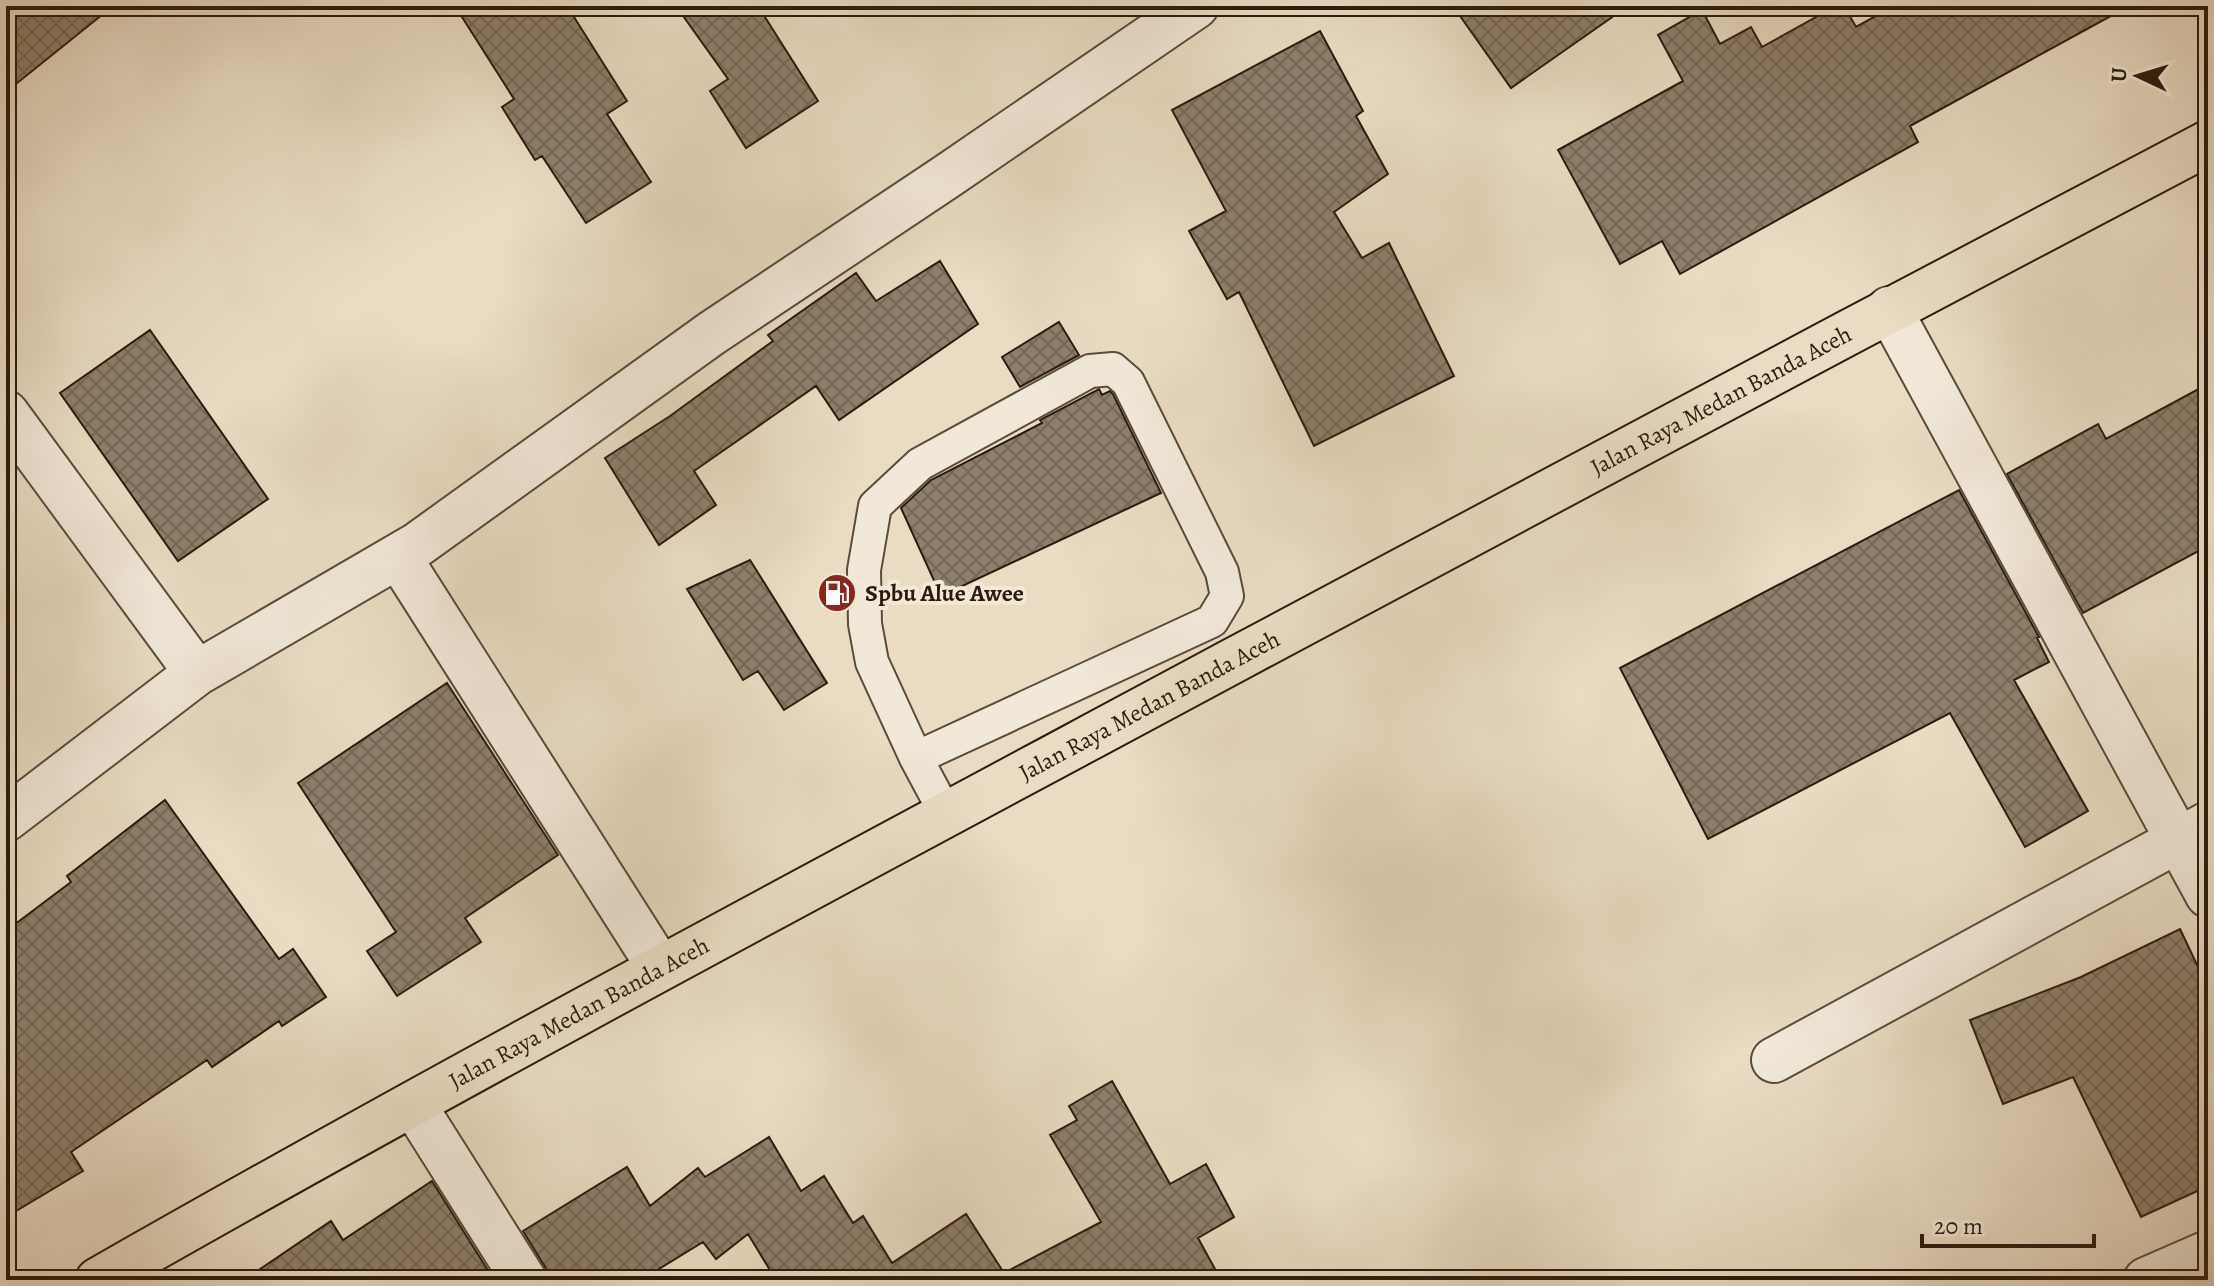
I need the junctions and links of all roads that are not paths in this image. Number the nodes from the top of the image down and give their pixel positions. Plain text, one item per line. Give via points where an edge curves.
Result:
1 (1196, 6) edge
2 (2208, 143) edge
3 (1889, 309) junction
4 (6, 413) edge
5 (398, 556) junction
6 (197, 673) junction
7 (916, 758) junction
8 (946, 814) junction
9 (6, 819) edge
10 (2193, 832) edge
11 (2208, 895) edge
12 (660, 968) junction
13 (1774, 1060) dead end
14 (413, 1104) junction
15 (2208, 1253) edge
16 (100, 1280) edge
17 (524, 1280) edge
18 (2146, 1280) edge

1 - 5 street via 712,333
2 - 3 highway, Jalan Raya Medan Banda Aceh
3 - 8 highway, Jalan Raya Medan Banda Aceh
3 - 10 street
4 - 6 street
5 - 6 street
5 - 12 street
6 - 9 street
7 - 7 lane via 872,662 865,624 864,570 875,506 920,464 1090,371 1113,369 1128,382 1222,572 1227,596 1212,621
7 - 8 lane
8 - 12 highway, Jalan Raya Medan Banda Aceh
10 - 11 street
10 - 13 street
12 - 14 highway, Jalan Raya Medan Banda Aceh
14 - 16 highway, Jalan Raya Medan Banda Aceh
14 - 17 street
15 - 18 street

